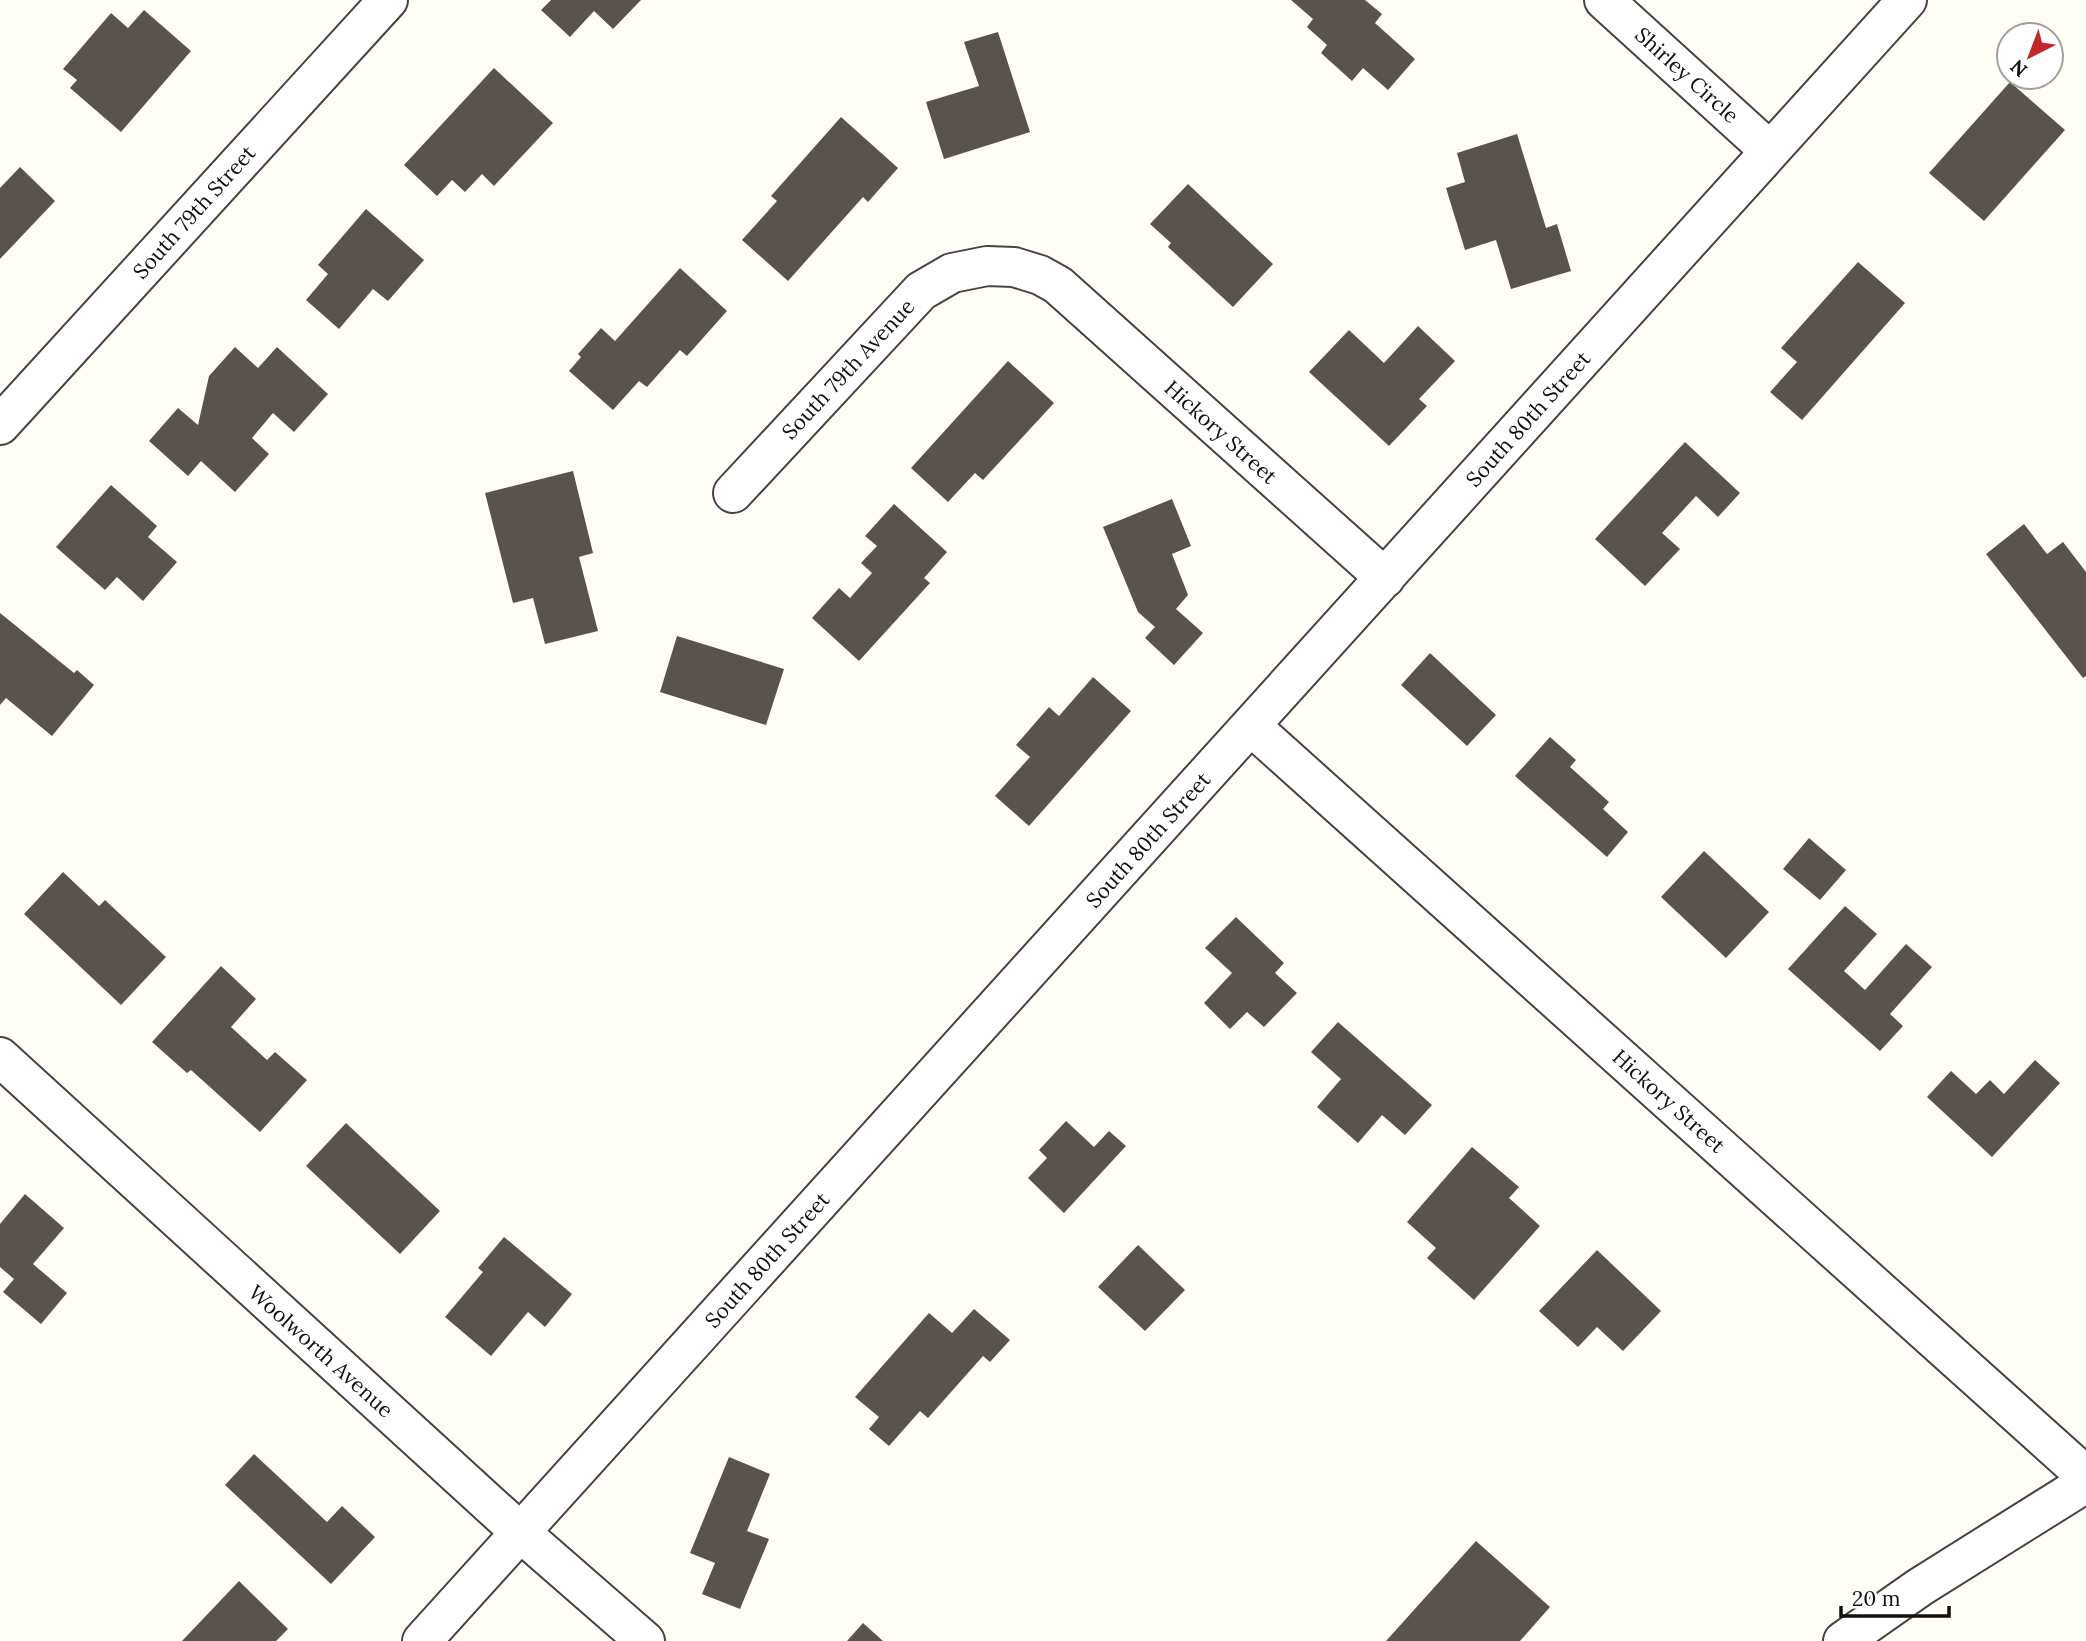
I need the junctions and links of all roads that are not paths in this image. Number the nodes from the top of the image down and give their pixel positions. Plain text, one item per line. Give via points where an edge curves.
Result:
1 (388, 0) edge
2 (1604, 0) edge
3 (1907, 0) edge
4 (1770, 151) junction
5 (1058, 285) joint
6 (0, 425) edge
7 (733, 493) dead end
8 (1385, 578) junction
9 (1251, 726) junction
10 (0, 1057) edge
11 (2086, 1476) edge
12 (2086, 1483) edge
13 (520, 1532) junction
14 (422, 1641) edge
15 (645, 1641) edge
16 (1843, 1641) edge

1 - 6 street, South 79th Street
2 - 4 street, Shirley Circle
3 - 4 street, South 80th Street
4 - 8 street, South 80th Street
5 - 7 street, South 79th Avenue via 1014,267 987,266 952,274 920,291
5 - 8 street, Hickory Street
8 - 9 street, South 80th Street
9 - 11 street, Hickory Street
9 - 13 street, South 80th Street
10 - 13 street, Woolworth Avenue
12 - 16 street
13 - 14 street, South 80th Street
13 - 15 street, Woolworth Avenue

